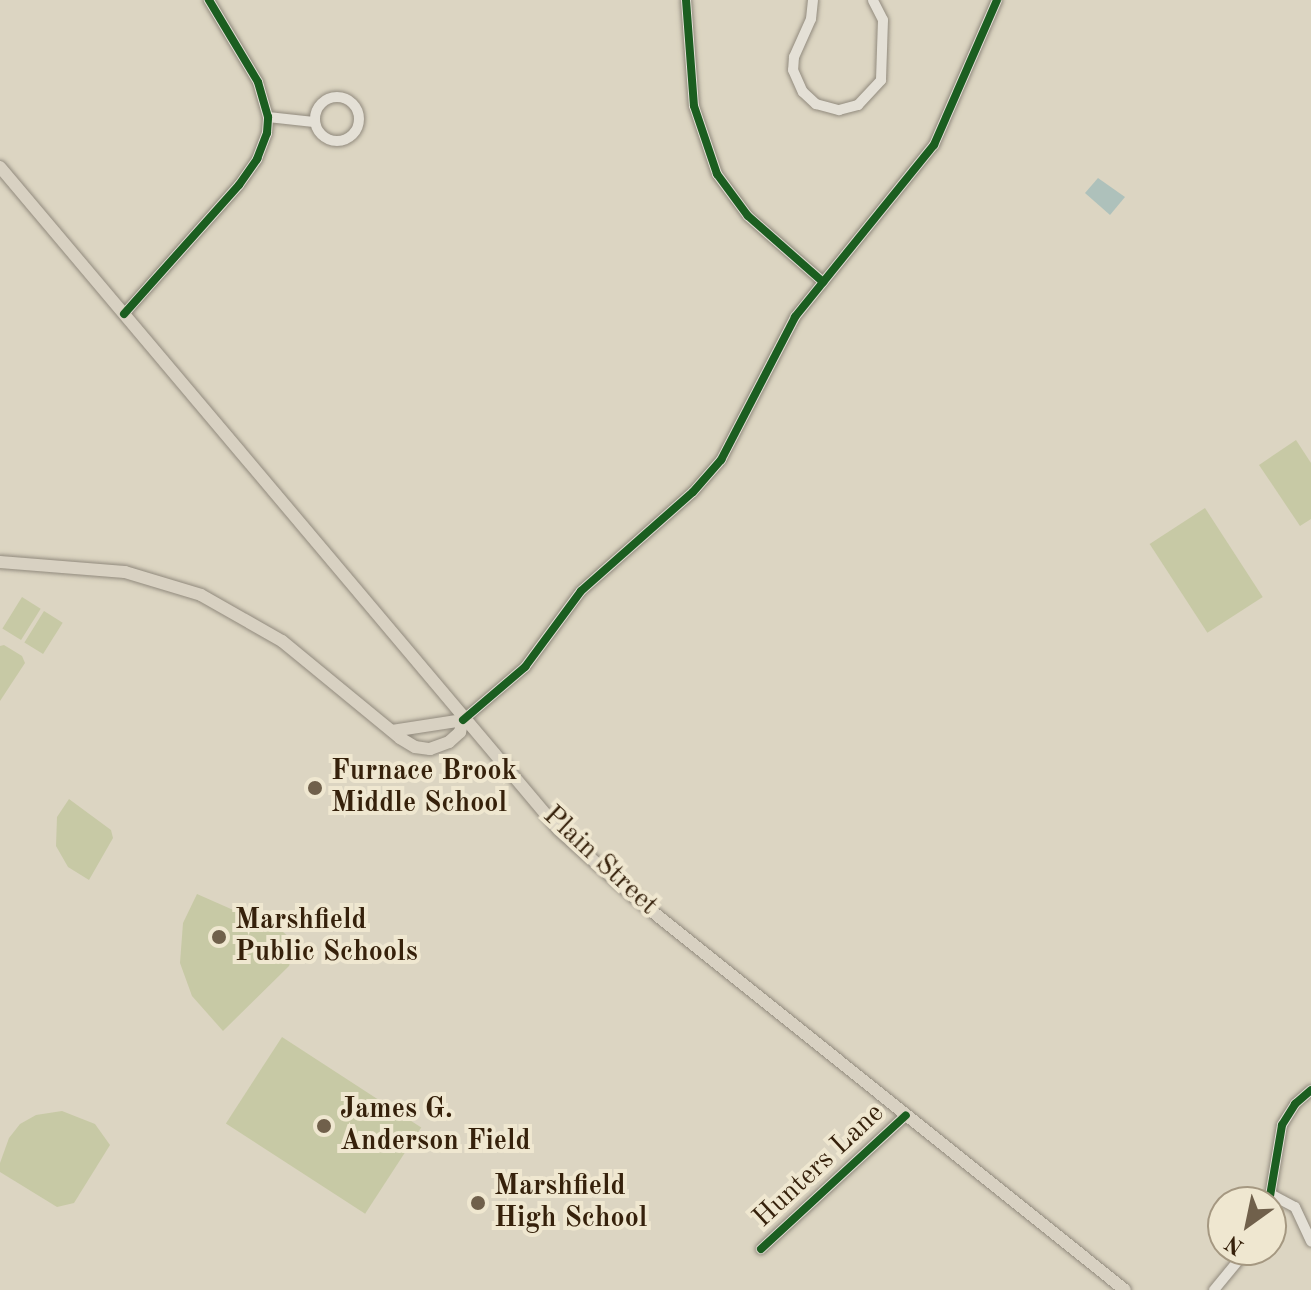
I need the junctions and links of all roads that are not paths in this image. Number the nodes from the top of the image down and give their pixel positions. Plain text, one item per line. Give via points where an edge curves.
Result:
1 (209, 0) edge
2 (686, 0) edge
3 (813, 0) edge
4 (873, 0) edge
5 (997, 0) edge
6 (268, 117) junction
7 (314, 122) junction
8 (0, 167) edge
9 (823, 282) junction
10 (124, 314) junction
11 (0, 562) edge
12 (463, 720) junction
13 (392, 731) junction
14 (1311, 1090) edge
15 (906, 1115) junction
16 (1273, 1186) edge
17 (1287, 1204) edge
18 (1311, 1241) edge
19 (761, 1249) dead end
20 (1237, 1266) edge
21 (1125, 1290) edge
22 (1214, 1290) edge

1 - 6 street via 258,82
2 - 9 street via 694,106 717,174 748,216
3 - 4 street via 793,70 803,92 816,104 839,110 858,105 881,80 883,20
5 - 9 street via 934,145
6 - 7 street
6 - 10 street via 263,146 249,171
7 - 7 street via 322,102 336,96 350,100 359,120 349,138 334,141 321,135
8 - 10 main road, Plain Street
9 - 12 street via 784,334 732,442 709,475 581,591 525,667
10 - 12 main road, Plain Street
11 - 13 main road via 125,572 201,595 282,641
12 - 13 main road
12 - 13 main road via 456,737 430,749 408,744
12 - 15 main road, Plain Street via 588,857
14 - 16 street via 1282,1125
15 - 19 street, Hunters Lane
15 - 21 main road, Plain Street
17 - 18 street via 1295,1207
20 - 22 street

